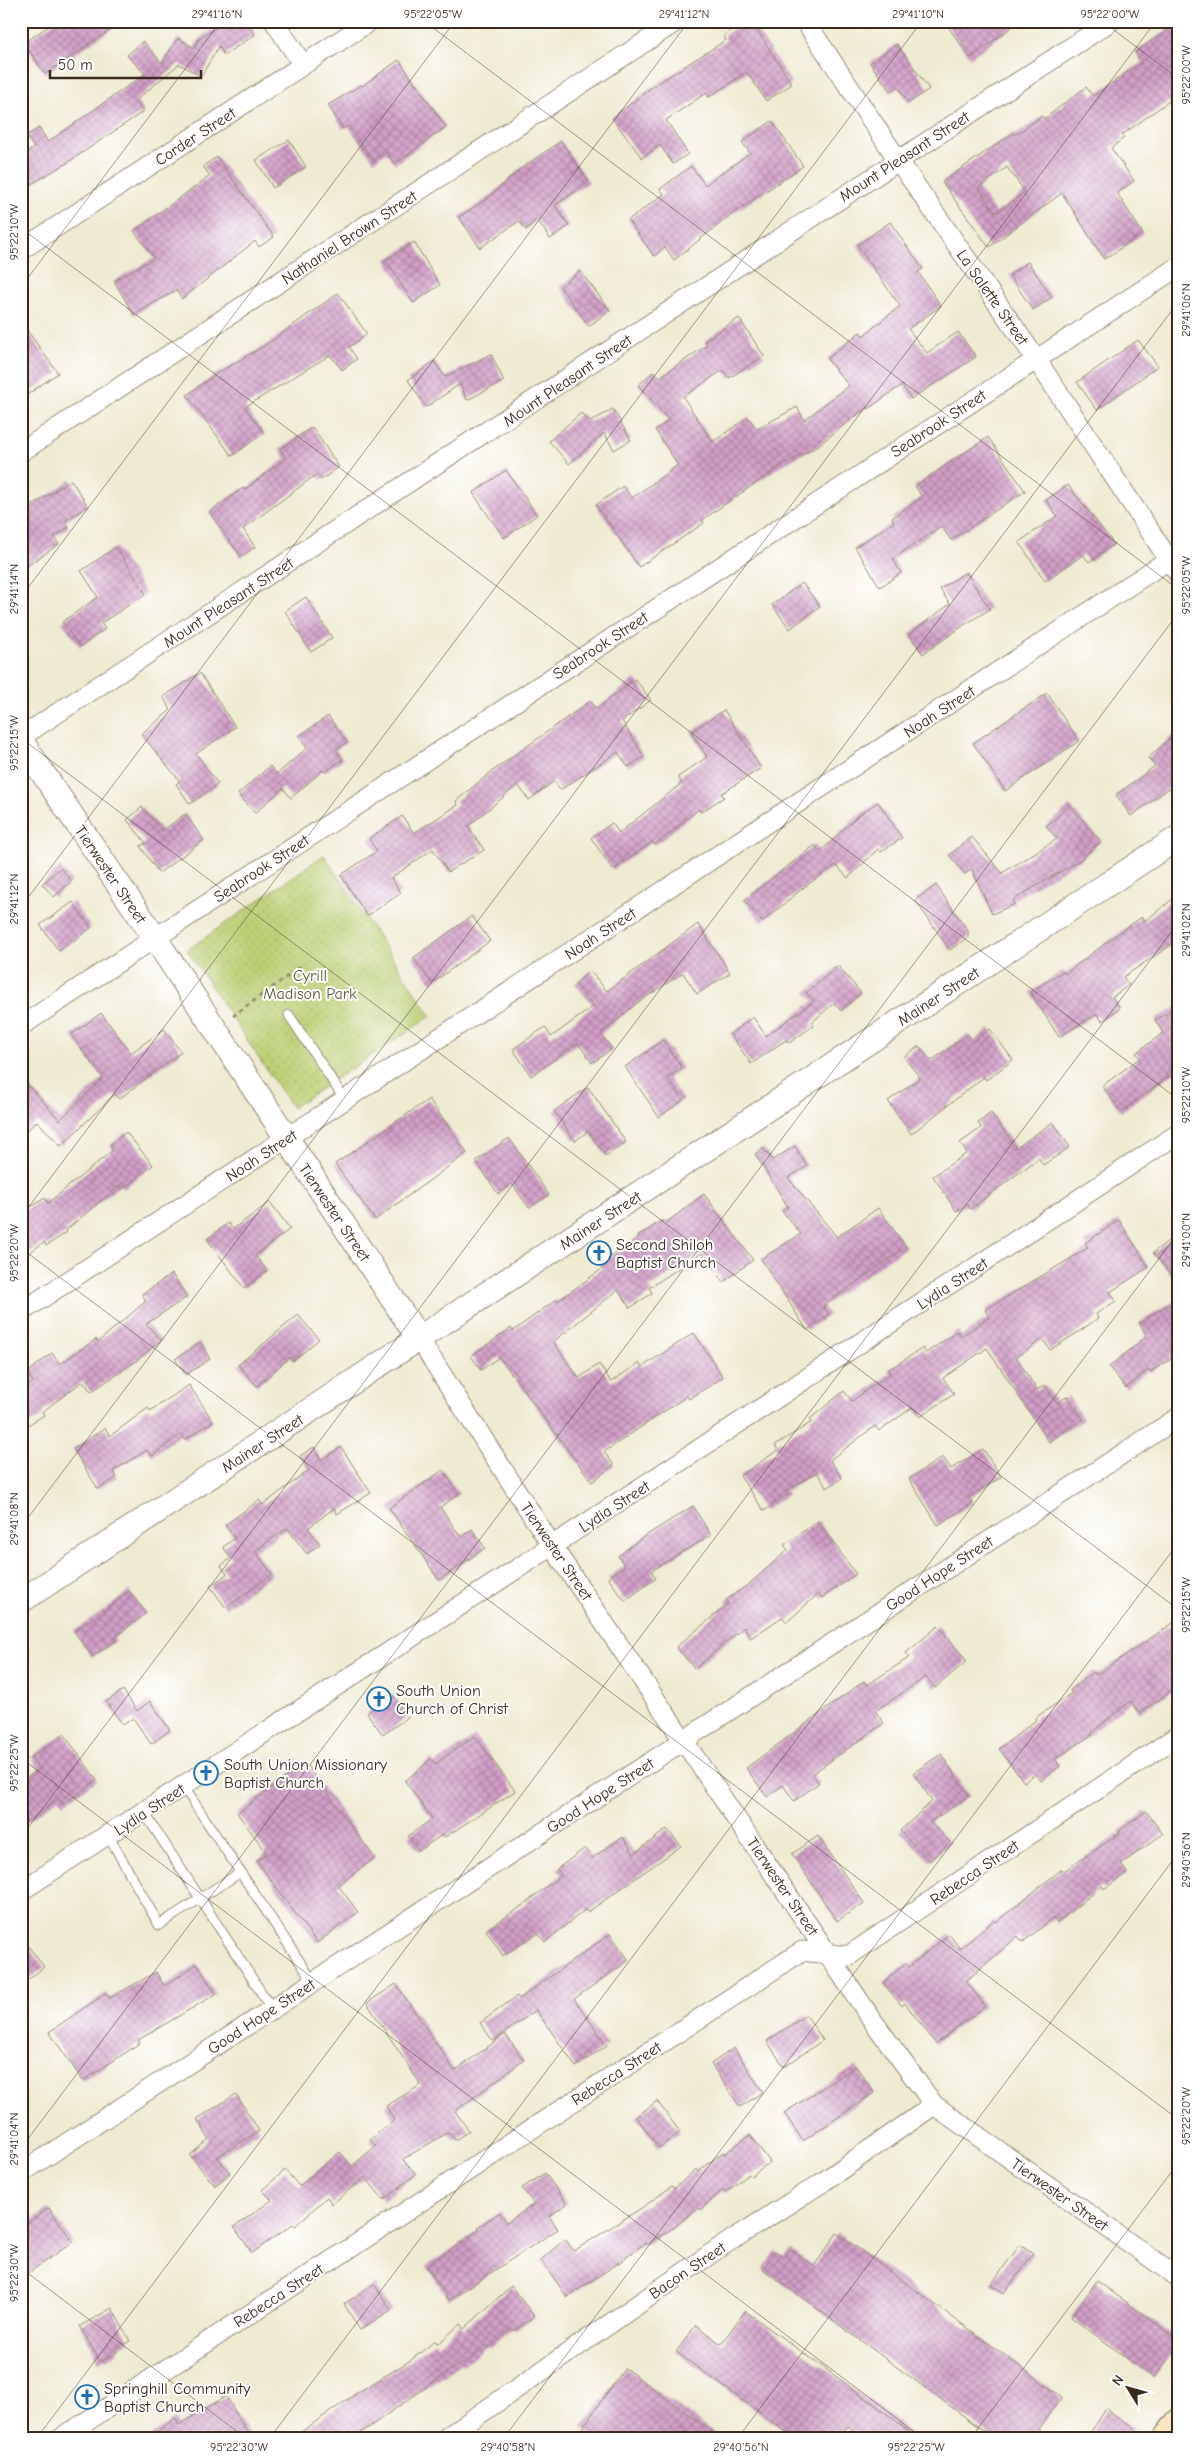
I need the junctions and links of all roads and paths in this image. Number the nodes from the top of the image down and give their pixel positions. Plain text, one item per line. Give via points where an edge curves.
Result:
1 (274, 21) edge
2 (370, 21) edge
3 (677, 21) edge
4 (805, 21) edge
5 (1111, 21) edge
6 (303, 65) junction
7 (898, 160) junction
8 (21, 250) edge
9 (1179, 266) edge
10 (1036, 358) junction
11 (21, 452) edge
12 (1175, 563) edge
13 (21, 737) edge
14 (21, 741) edge
15 (1179, 837) edge
16 (155, 938) junction
17 (303, 965) dead end
18 (289, 1016) dead end
19 (21, 1026) edge
20 (215, 1030) junction
21 (345, 1100) junction
22 (1179, 1133) edge
23 (286, 1138) junction
24 (21, 1312) edge
25 (419, 1339) junction
26 (1179, 1417) edge
27 (552, 1546) junction
28 (21, 1601) edge
29 (1179, 1735) edge
30 (685, 1739) junction
31 (183, 1786) junction
32 (144, 1812) junction
33 (108, 1834) junction
34 (241, 1872) junction
35 (21, 1891) edge
36 (199, 1899) junction
37 (827, 1952) junction
38 (314, 1983) junction
39 (272, 2009) junction
40 (934, 2106) junction
41 (21, 2173) edge
42 (1179, 2278) edge
43 (1179, 2422) edge
44 (60, 2439) edge
45 (444, 2439) edge
46 (1166, 2439) edge

1 - 6 street
2 - 6 street, Corder Street
3 - 11 street, Nathaniel Brown Street
4 - 7 street, La Salette Street
5 - 7 street, Mount Pleasant Street
6 - 8 street, Corder Street
7 - 10 street, La Salette Street
7 - 13 street, Mount Pleasant Street
9 - 10 street, Seabrook Street
10 - 12 street, La Salette Street
10 - 16 street, Seabrook Street
12 - 21 street, Noah Street
14 - 16 street, Tierwester Street
15 - 25 street, Mainer Street
16 - 19 street, Seabrook Street
16 - 20 street, Tierwester Street
17 - 20 path
18 - 21 lane
20 - 23 street, Tierwester Street
21 - 23 street, Noah Street
22 - 27 street, Lydia Street
23 - 24 street, Noah Street
23 - 25 street, Tierwester Street
25 - 27 street, Tierwester Street
25 - 28 street, Mainer Street
26 - 30 street, Good Hope Street
27 - 30 street, Tierwester Street
27 - 31 street, Lydia Street
29 - 37 street, Rebecca Street via 848,1956
30 - 37 street, Tierwester Street
30 - 38 street, Good Hope Street
31 - 32 street, Lydia Street
31 - 34 lane
32 - 33 street, Lydia Street
32 - 36 lane
33 - 35 street, Lydia Street
33 - 36 lane via 159,1926
34 - 36 lane
34 - 38 lane
36 - 39 lane
37 - 40 street, Tierwester Street
37 - 44 street, Rebecca Street via 802,1951
38 - 39 street, Good Hope Street
39 - 41 street, Good Hope Street
40 - 42 street, Tierwester Street
40 - 45 street, Bacon Street via 820,2184 718,2248
43 - 46 main road

